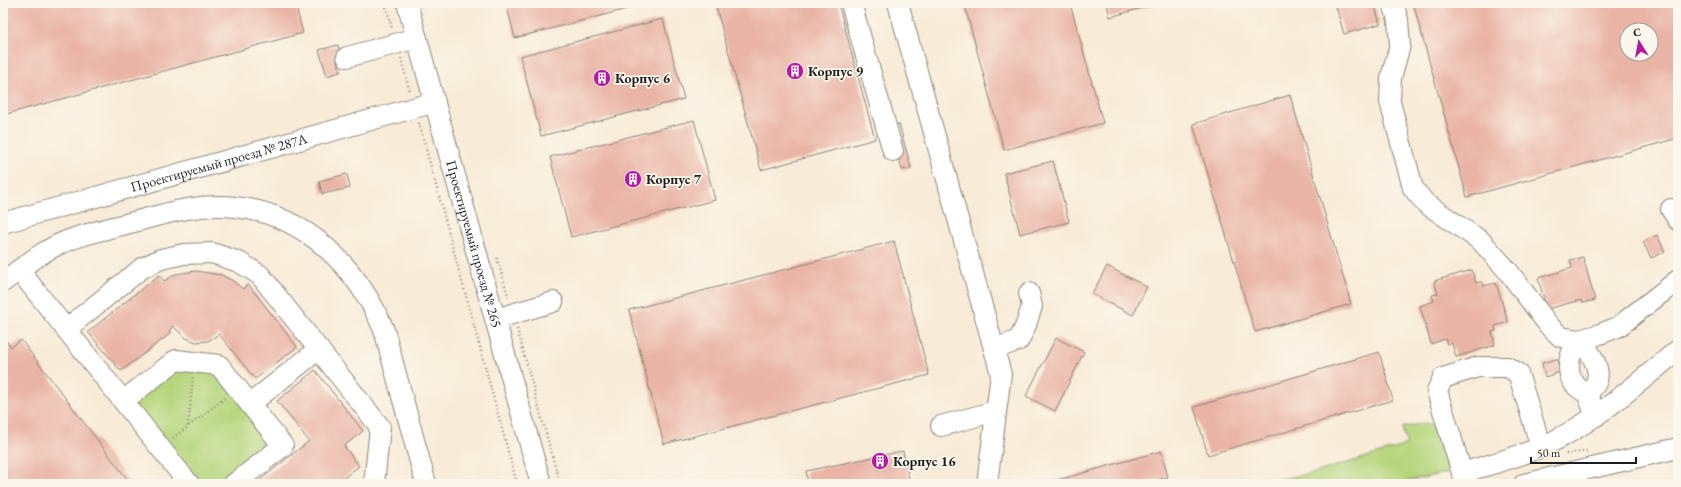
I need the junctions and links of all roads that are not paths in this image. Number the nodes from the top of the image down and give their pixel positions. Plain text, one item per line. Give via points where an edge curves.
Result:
1 (407, 3) edge
2 (851, 3) edge
3 (898, 3) edge
4 (1393, 3) edge
5 (417, 38) junction
6 (347, 58) dead end
7 (435, 102) junction
8 (893, 151) dead end
9 (3, 223) edge
10 (19, 270) junction
11 (1678, 280) edge
12 (3, 282) edge
13 (1029, 293) dead end
14 (553, 302) dead end
15 (504, 316) junction
16 (66, 329) junction
17 (1579, 340) junction
18 (994, 349) junction
19 (319, 350) junction
20 (1678, 350) edge
21 (1587, 393) junction
22 (123, 401) junction
23 (250, 404) junction
24 (1596, 416) junction
25 (996, 418) junction
26 (941, 432) dead end
27 (1541, 447) junction
28 (1677, 447) edge
29 (189, 484) edge
30 (234, 484) edge
31 (374, 484) edge
32 (426, 484) edge
33 (541, 484) edge
34 (987, 484) edge
35 (1524, 484) edge

1 - 5 street, Проектируемый проезд № 265
2 - 8 street
3 - 18 street
4 - 17 street via 1398,20 1400,45 1391,78 1390,102 1412,188 1425,203 1481,241 1550,328 1560,337
5 - 6 street
5 - 7 street, Проектируемый проезд № 265
7 - 9 street, Проектируемый проезд № 287А
7 - 15 street, Проектируемый проезд № 265
10 - 12 street
10 - 16 street
10 - 32 street via 63,242 169,212 201,207 235,207 260,211 299,227 320,241 348,268 376,311 384,330
11 - 17 street via 1618,326
13 - 18 street via 1032,306 1019,340
14 - 15 street
15 - 33 street, Проектируемый проезд № 265
16 - 19 street via 142,268 161,259 184,254 212,253 240,262 260,275
16 - 22 street
17 - 21 street via 1590,352 1596,365 1595,385
17 - 21 street via 1570,356 1569,372 1572,382 1578,389
18 - 25 street via 1001,374
19 - 23 street
19 - 31 street via 380,427
20 - 24 street
21 - 24 street
22 - 23 street via 176,360 219,365
22 - 29 street
23 - 30 street via 283,446
24 - 27 street
25 - 26 street
25 - 34 street
27 - 27 street via 1462,473 1437,391 1443,378 1478,367 1507,366 1518,372
28 - 35 street

